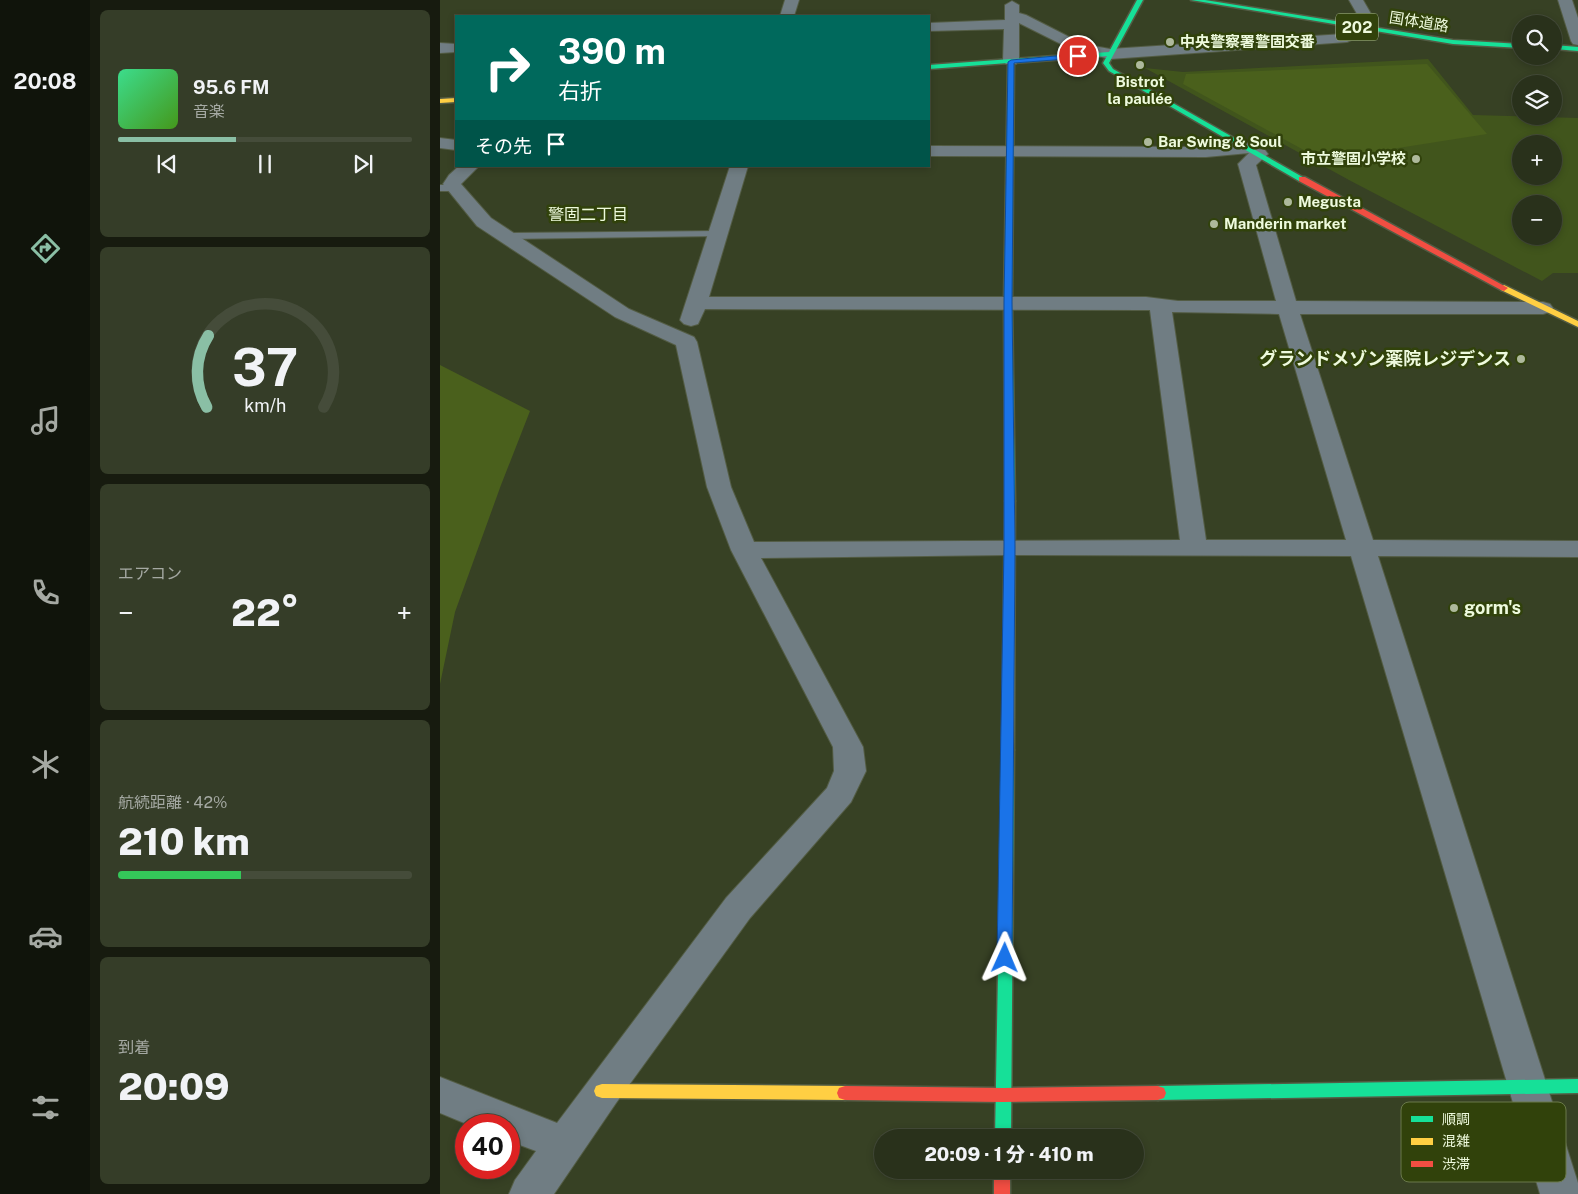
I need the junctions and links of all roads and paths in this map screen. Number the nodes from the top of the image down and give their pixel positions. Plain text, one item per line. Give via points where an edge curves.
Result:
1 (792, 0) edge
2 (1012, 0) edge
3 (1140, 0) edge
4 (1194, 0) edge
5 (1356, 0) edge
6 (1565, 0) edge
7 (787, 15) edge
8 (1012, 20) junction
9 (930, 27) edge
10 (1366, 28) junction
11 (1578, 41) edge
12 (1512, 45) edge
13 (440, 48) edge
14 (455, 48) edge
15 (1562, 48) edge
16 (1578, 49) edge
17 (1110, 54) junction
18 (1011, 62) junction
19 (930, 67) edge
20 (455, 100) edge
21 (440, 101) edge
22 (440, 143) edge
23 (455, 145) edge
24 (930, 151) edge
25 (1010, 151) junction
26 (1254, 151) junction
27 (739, 167) edge
28 (455, 181) edge
29 (717, 234) junction
30 (504, 236) junction
31 (1008, 302) junction
32 (695, 303) junction
33 (1160, 305) junction
34 (1288, 308) junction
35 (1543, 308) junction
36 (1578, 324) edge
37 (686, 342) junction
38 (1010, 547) junction
39 (1194, 548) junction
40 (1360, 548) junction
41 (1578, 549) edge
42 (744, 550) junction
43 (1578, 1086) edge
44 (1529, 1087) junction
45 (602, 1090) junction
46 (440, 1094) edge
47 (1003, 1095) junction
48 (1533, 1102) edge
49 (1002, 1129) edge
50 (564, 1144) junction
51 (1002, 1179) edge
52 (1557, 1182) edge
53 (530, 1194) edge
54 (1002, 1194) edge
55 (1561, 1194) edge

1 - 7 street
2 - 8 street
3 - 17 main road
4 - 10 main road, 国体道路 / 202
5 - 10 street via 1367,19
6 - 11 street
8 - 9 street
8 - 17 street via 1021,18 1078,47
8 - 18 street
10 - 12 main road, 国体道路 / 202 via 1453,42
10 - 17 street via 1347,38
13 - 14 street
15 - 16 main road
17 - 18 main road
17 - 26 main road via 1106,63 1110,70
18 - 19 main road
18 - 25 main road
20 - 21 main road
22 - 23 street
24 - 25 street
25 - 26 street
25 - 31 main road
26 - 34 street via 1247,164
26 - 35 main road
27 - 29 street
28 - 30 street via 484,222
29 - 30 lane
29 - 32 street
30 - 37 street via 622,313
31 - 32 street
31 - 33 street
31 - 38 main road
32 - 37 street
33 - 34 street
33 - 39 street
34 - 35 street
34 - 40 street
35 - 36 main road
37 - 42 street via 719,487
38 - 39 street
38 - 42 street
38 - 47 main road
39 - 40 street
40 - 41 street
40 - 44 street
42 - 45 street via 848,747 850,771 840,794 738,908
43 - 44 main road
44 - 47 main road
44 - 48 street
45 - 47 main road
45 - 50 street
46 - 50 street
47 - 49 main road
50 - 53 street
51 - 54 main road
52 - 55 street

